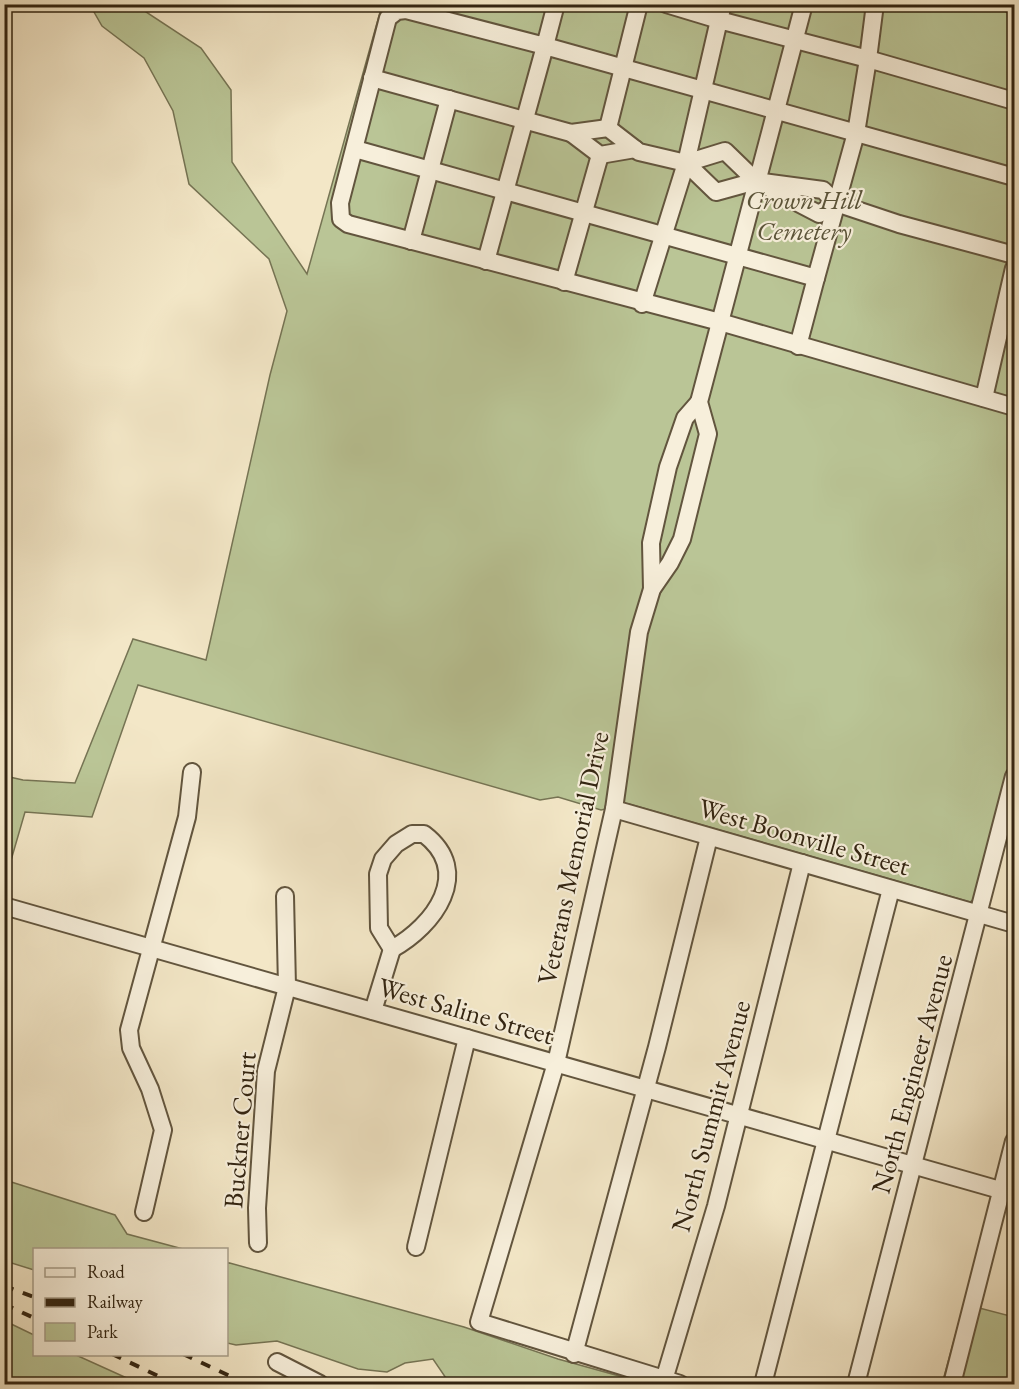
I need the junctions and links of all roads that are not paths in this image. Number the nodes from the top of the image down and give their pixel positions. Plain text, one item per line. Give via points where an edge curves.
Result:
1 (556, 4) edge
2 (639, 4) edge
3 (666, 4) edge
4 (804, 4) edge
5 (875, 4) edge
6 (721, 12) edge
7 (794, 40) junction
8 (544, 46) junction
9 (868, 59) junction
10 (623, 68) junction
11 (372, 78) junction
12 (703, 90) junction
13 (449, 99) junction
14 (1014, 101) edge
15 (775, 110) junction
16 (524, 120) junction
17 (608, 128) junction
18 (571, 133) junction
19 (856, 133) junction
20 (355, 149) junction
21 (635, 149) junction
22 (600, 155) junction
23 (686, 163) junction
24 (430, 170) junction
25 (1014, 177) edge
26 (756, 181) junction
27 (505, 191) junction
28 (836, 203) junction
29 (584, 213) junction
30 (663, 235) junction
31 (411, 241) junction
32 (1014, 255) edge
33 (737, 256) junction
34 (486, 261) junction
35 (1014, 268) edge
36 (816, 278) junction
37 (564, 282) junction
38 (642, 304) junction
39 (720, 322) junction
40 (798, 346) junction
41 (984, 398) junction
42 (699, 402) junction
43 (1014, 407) edge
44 (652, 589) junction
45 (192, 772) dead end
46 (1014, 776) edge
47 (614, 809) junction
48 (710, 837) junction
49 (802, 863) junction
50 (891, 889) junction
51 (285, 896) dead end
52 (4, 906) edge
53 (980, 914) junction
54 (1014, 924) edge
55 (152, 947) junction
56 (392, 949) junction
57 (286, 987) junction
58 (372, 1011) junction
59 (467, 1038) junction
60 (556, 1063) junction
61 (646, 1088) junction
62 (739, 1115) junction
63 (828, 1140) junction
64 (1014, 1141) edge
65 (914, 1165) junction
66 (1008, 1192) edge
67 (144, 1212) dead end
68 (258, 1243) dead end
69 (416, 1248) dead end
70 (574, 1353) junction
71 (277, 1362) dead end
72 (672, 1382) edge
73 (320, 1384) edge
74 (763, 1384) edge
75 (856, 1384) edge
76 (952, 1384) edge

1 - 8 street
2 - 10 street
3 - 6 street
4 - 7 street, Veterans Memorial Drive
5 - 9 street
6 - 7 street
6 - 12 street
7 - 9 street
7 - 15 street, Veterans Memorial Drive
8 - 10 street
8 - 11 street via 406,10 396,11 388,18
8 - 16 street
9 - 14 street
9 - 19 street
10 - 12 street
10 - 17 street
11 - 13 street
11 - 20 street
12 - 15 street
12 - 23 street
13 - 16 street
13 - 24 street
15 - 19 street
15 - 26 street, Veterans Memorial Drive
16 - 18 street
16 - 27 street
17 - 18 street
17 - 21 street
18 - 22 street
19 - 25 street
19 - 28 street
20 - 24 street
20 - 31 street via 340,203 341,219
21 - 22 street
21 - 23 street
22 - 29 street
23 - 26 street via 716,192
23 - 26 street via 725,151
23 - 30 street
24 - 27 street
24 - 31 street
26 - 28 street via 823,190
26 - 33 street, Veterans Memorial Drive
27 - 29 street
27 - 34 street
28 - 32 street
28 - 36 street
29 - 30 street
29 - 37 street
30 - 33 street
30 - 38 street
31 - 34 street
33 - 36 street
33 - 39 street, Veterans Memorial Drive
34 - 37 street
35 - 41 street
36 - 40 street
37 - 38 street
38 - 39 street
39 - 40 street
39 - 42 street, Veterans Memorial Drive
40 - 41 street
41 - 43 street
42 - 44 street, Veterans Memorial Drive via 685,418 668,467 651,543
42 - 44 street, Veterans Memorial Drive via 708,434 682,539
44 - 47 street, Veterans Memorial Drive via 639,632
45 - 55 street via 187,817
46 - 53 street, North Engineer Avenue
47 - 48 street, West Boonville Street
47 - 60 street, Veterans Memorial Drive
48 - 49 street, West Boonville Street
48 - 61 street
49 - 50 street, West Boonville Street
49 - 62 street, North Summit Avenue
50 - 53 street, West Boonville Street
50 - 63 street
51 - 57 street, Buckner Court
52 - 55 street, West Saline Street
53 - 54 street, West Boonville Street
53 - 65 street, North Engineer Avenue
55 - 57 street, West Saline Street
55 - 67 street via 129,1030 130,1048 150,1089 163,1130
56 - 56 street via 410,939 428,921 445,889 448,875 443,853 424,834 412,834 396,844 383,859 378,874 379,928
56 - 58 street
57 - 58 street, West Saline Street
57 - 68 street, Buckner Court via 266,1071
58 - 59 street, West Saline Street
59 - 60 street, West Saline Street
59 - 69 street
60 - 61 street, West Saline Street
60 - 70 street, Veterans Memorial Drive via 479,1322
61 - 62 street, West Saline Street
61 - 70 street
62 - 63 street, West Saline Street
62 - 72 street, North Summit Avenue
63 - 65 street, West Saline Street
63 - 74 street
64 - 66 street
65 - 66 street, West Saline Street
65 - 75 street, North Engineer Avenue
66 - 76 street
70 - 72 street
71 - 73 street

